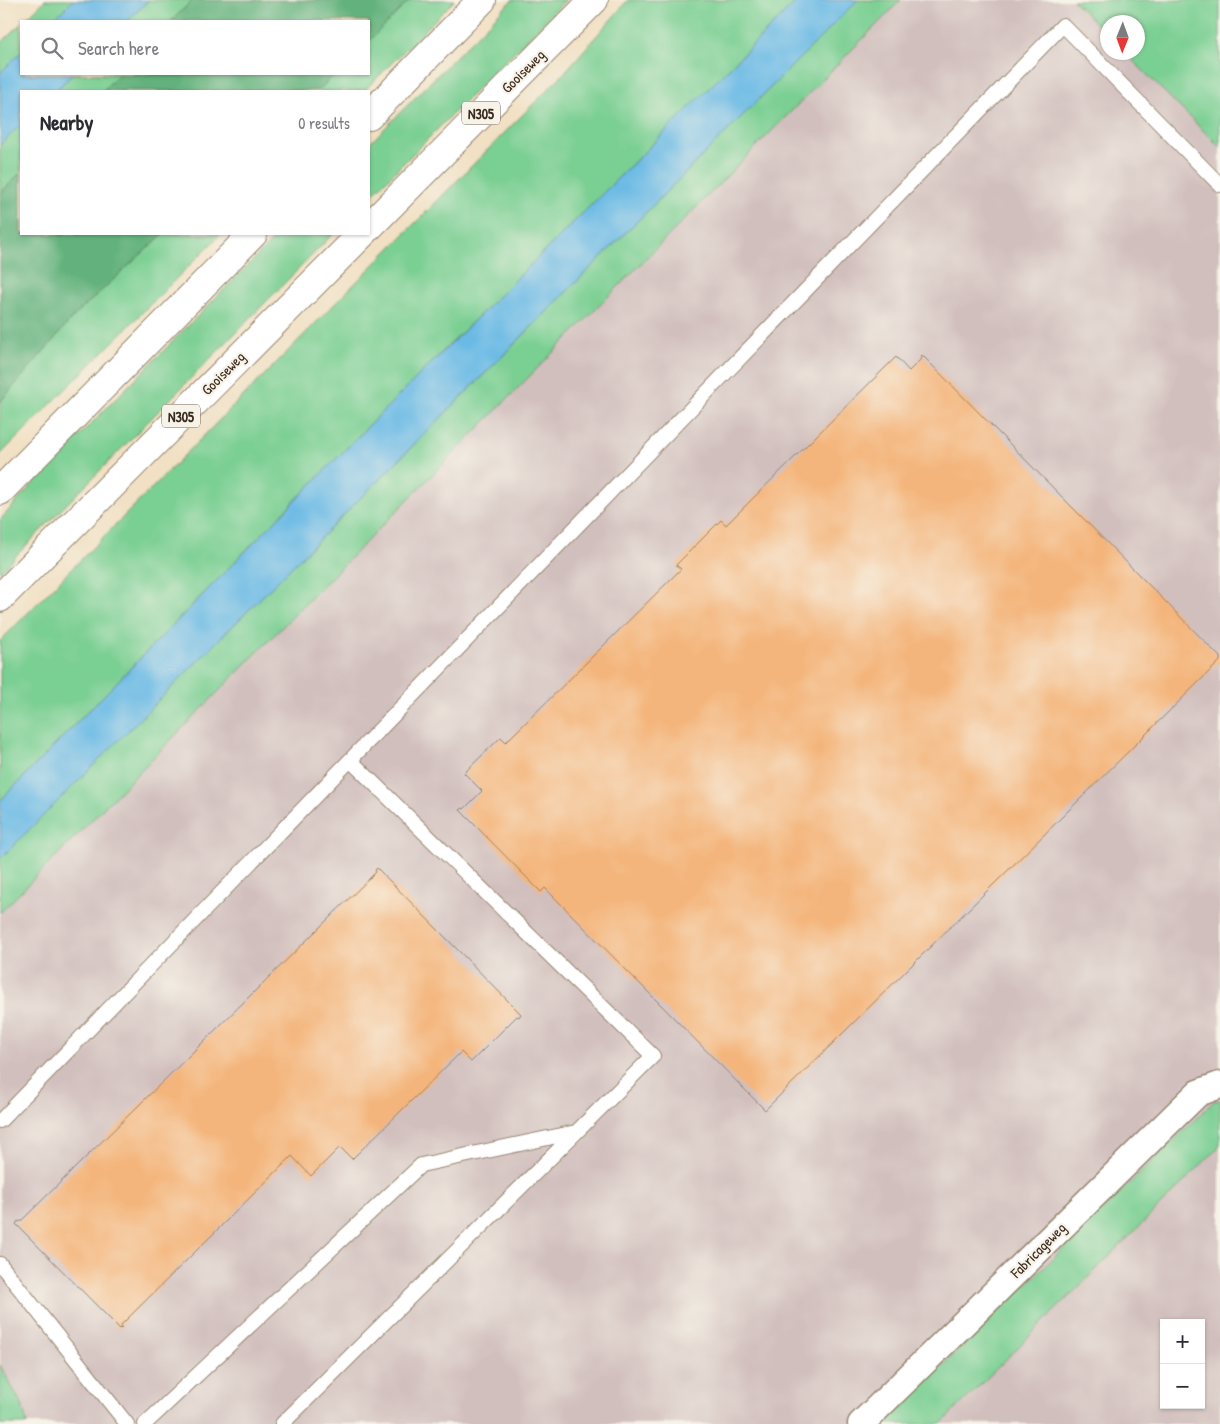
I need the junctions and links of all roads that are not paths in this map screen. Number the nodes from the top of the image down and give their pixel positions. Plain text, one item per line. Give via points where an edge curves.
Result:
1 (482, 0) edge
2 (594, 0) edge
3 (370, 115) edge
4 (1220, 185) edge
5 (370, 226) edge
6 (252, 235) edge
7 (361, 235) edge
8 (0, 491) edge
9 (0, 598) edge
10 (350, 760) junction
11 (1220, 1085) edge
12 (0, 1121) edge
13 (577, 1132) junction
14 (0, 1264) edge
15 (127, 1424) edge
16 (145, 1424) edge
17 (282, 1424) edge
18 (861, 1424) edge

1 - 3 highway
2 - 5 highway, Gooiseweg / N305
4 - 10 lane via 1063,25
6 - 8 highway
7 - 9 highway, Gooiseweg / N305
10 - 12 lane
10 - 13 lane via 653,1056
11 - 18 street, Fabricageweg via 1198,1092
13 - 16 lane via 421,1165
13 - 17 lane
14 - 15 lane

